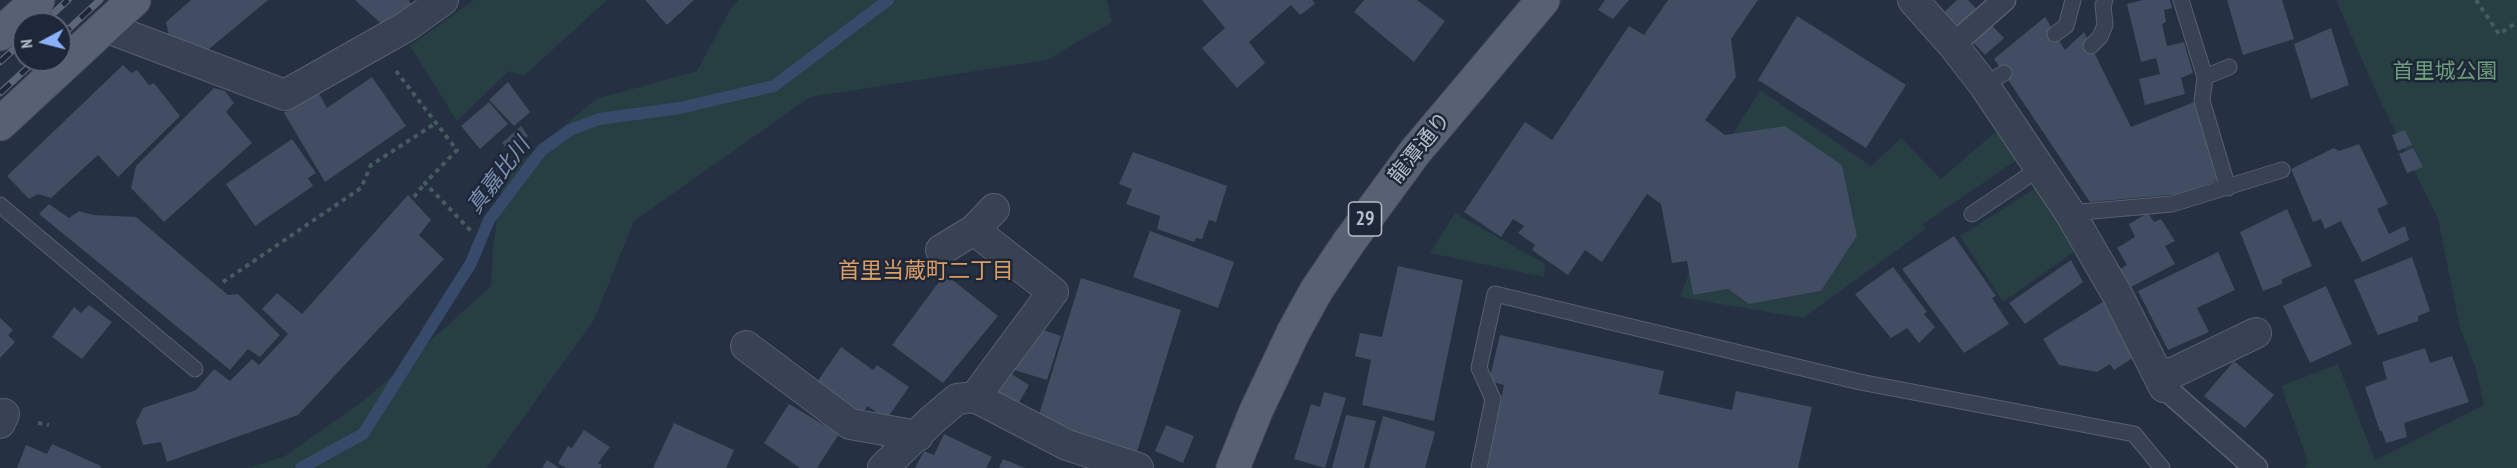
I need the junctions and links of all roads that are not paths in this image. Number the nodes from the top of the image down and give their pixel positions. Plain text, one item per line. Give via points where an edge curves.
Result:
1 (38, 0) edge
2 (134, 0) edge
3 (443, 0) edge
4 (1542, 0) edge
5 (1913, 0) edge
6 (2004, 0) edge
7 (2073, 0) edge
8 (2105, 0) edge
9 (2181, 0) edge
10 (105, 27) junction
11 (0, 34) edge
12 (2055, 34) dead end
13 (1953, 45) junction
14 (2091, 46) dead end
15 (2229, 67) dead end
16 (2205, 77) junction
17 (0, 124) edge
18 (2040, 168) junction
19 (2282, 171) dead end
20 (2228, 188) junction
21 (0, 205) edge
22 (2070, 213) junction
23 (1972, 214) dead end
24 (941, 250) dead end
25 (2256, 333) dead end
26 (746, 346) dead end
27 (195, 369) dead end
28 (2162, 383) junction
29 (975, 397) junction
30 (918, 436) junction
31 (883, 468) edge
32 (1138, 468) edge
33 (1233, 468) edge
34 (1479, 468) edge
35 (2162, 468) edge
36 (2256, 468) edge

1 - 11 main road
2 - 10 main road
3 - 10 street via 407,26 285,95
4 - 33 main road, 龍潭通り / 29 via 1376,202 1316,291 1274,372
5 - 13 street
6 - 13 street
7 - 12 lane via 2066,26
8 - 14 lane via 2105,25
9 - 16 lane
10 - 17 main road
13 - 18 street via 1994,79
15 - 16 lane
16 - 20 lane via 2202,100
18 - 22 street
18 - 23 lane
19 - 20 lane
20 - 22 lane via 2172,204
21 - 27 lane
22 - 28 street
24 - 29 street via 984,219 1053,292
25 - 28 street
26 - 30 street via 850,424
28 - 36 street
29 - 30 street via 957,399
29 - 32 street via 1067,445
30 - 31 street
34 - 35 lane via 1493,399 1479,368 1495,294 1860,382 2134,434

